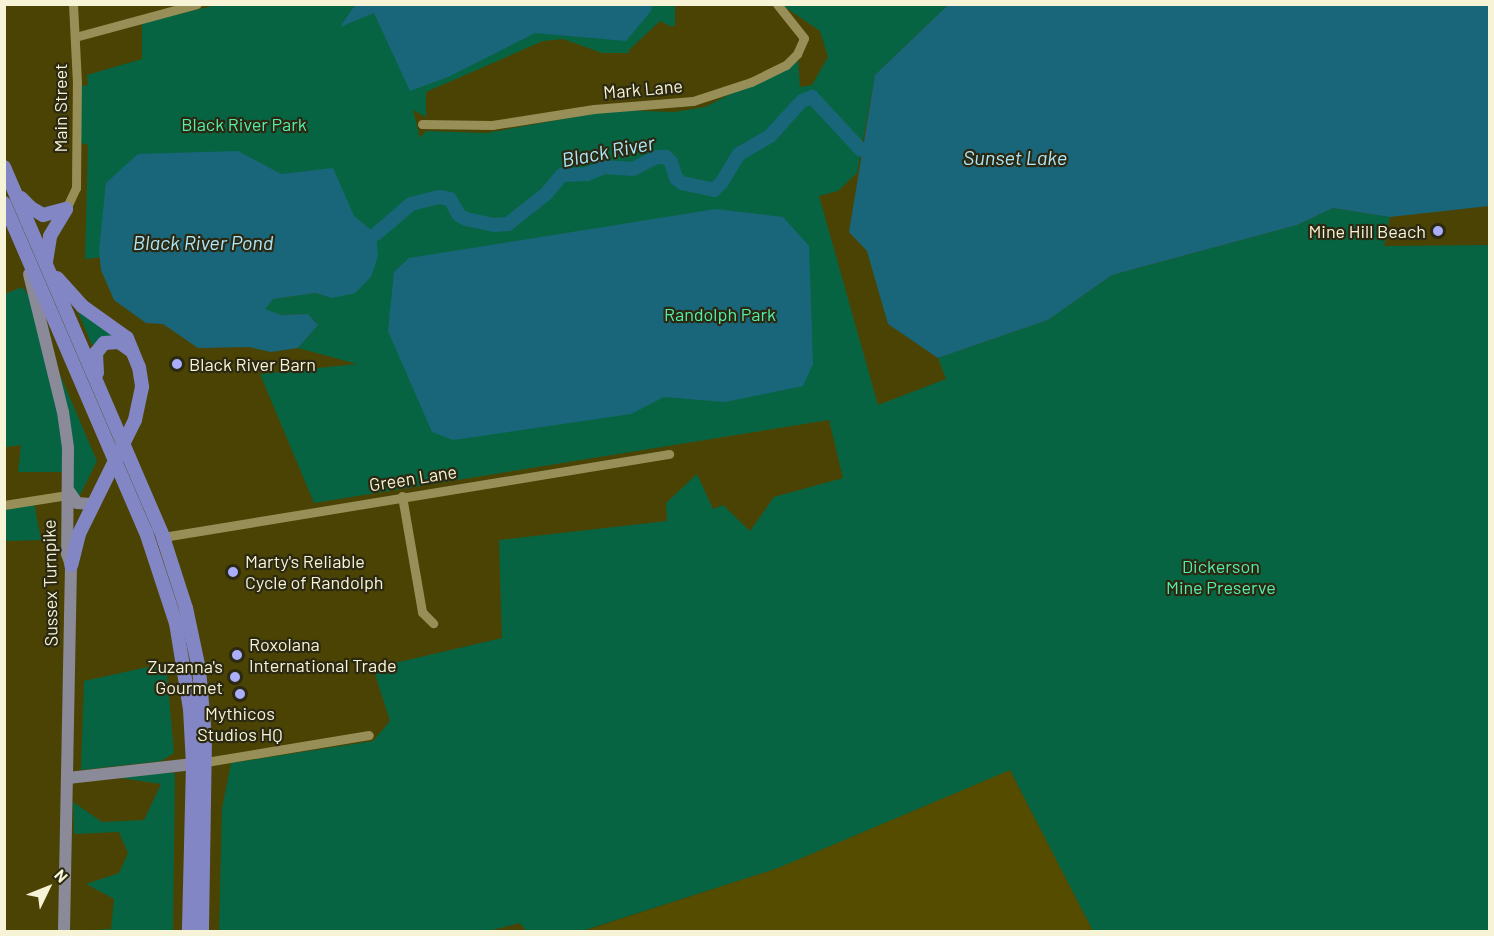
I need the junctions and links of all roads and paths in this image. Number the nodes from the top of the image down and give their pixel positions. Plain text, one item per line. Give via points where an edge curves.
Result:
1 (74, 4) edge
2 (197, 4) edge
3 (777, 4) edge
4 (75, 37) junction
5 (422, 124) dead end
6 (4, 167) edge
7 (14, 190) junction
8 (4, 203) edge
9 (66, 209) junction
10 (21, 240) junction
11 (46, 264) junction
12 (136, 358) junction
13 (104, 399) junction
14 (669, 454) dead end
15 (68, 493) junction
16 (402, 496) junction
17 (93, 504) junction
18 (4, 506) edge
19 (163, 537) junction
20 (71, 565) junction
21 (433, 623) dead end
22 (369, 735) dead end
23 (200, 763) junction
24 (68, 778) junction
25 (64, 932) edge
26 (189, 932) edge
27 (202, 932) edge

1 - 4 street, Main Street
2 - 4 street
3 - 5 street, Mark Lane via 804,38 797,54 786,65 741,85 693,101 594,109 492,125
4 - 9 street, Main Street via 76,188
6 - 7 highway
7 - 9 highway via 37,213 48,215
7 - 11 highway
8 - 10 highway
9 - 11 highway via 50,236
10 - 15 main road, Sussex Turnpike via 63,412
10 - 23 highway via 155,556 176,623
11 - 12 highway via 82,306 127,338
11 - 13 highway
12 - 13 highway via 119,342 107,341 99,347 95,360
12 - 17 highway via 142,387 139,410
13 - 19 highway
14 - 16 street, Green Lane
15 - 17 main road via 77,503
15 - 18 street
15 - 20 main road, Sussex Turnpike via 67,554
16 - 19 street, Green Lane
16 - 21 street via 422,612
17 - 20 highway
19 - 23 highway via 186,608 196,656
20 - 24 main road, Sussex Turnpike
22 - 23 street
23 - 24 main road
23 - 26 highway
23 - 27 highway
24 - 25 main road, Sussex Turnpike

